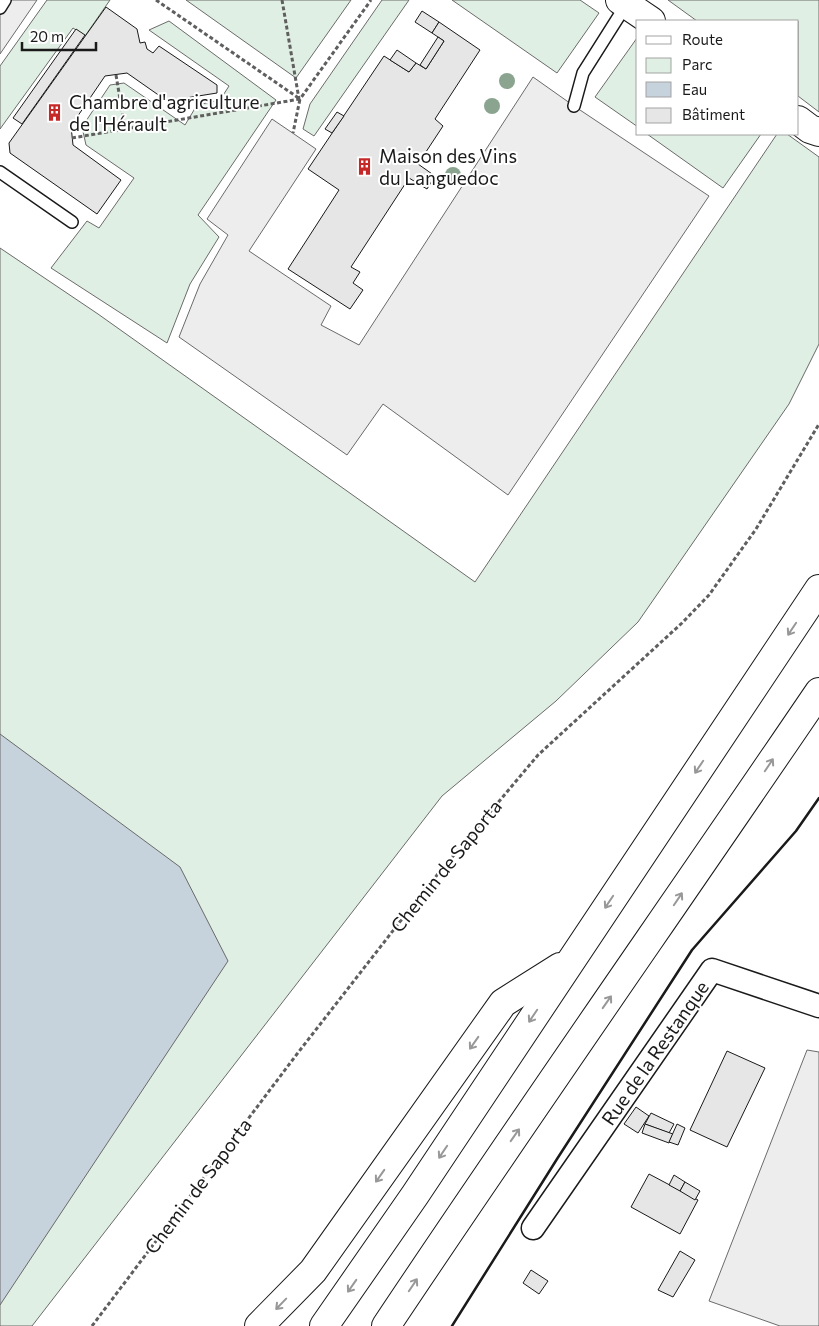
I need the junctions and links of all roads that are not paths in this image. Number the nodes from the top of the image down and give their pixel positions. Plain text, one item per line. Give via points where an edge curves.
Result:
1 (5, 0) edge
2 (623, 2) edge
3 (0, 8) edge
4 (650, 20) edge
5 (574, 106) dead end
6 (799, 121) edge
7 (819, 132) edge
8 (0, 172) edge
9 (72, 222) dead end
10 (819, 589) edge
11 (819, 692) edge
12 (569, 961) junction
13 (819, 1006) edge
14 (533, 1228) dead end
15 (259, 1326) edge
16 (324, 1326) edge
17 (386, 1326) edge

1 - 3 lane
2 - 4 main road
2 - 5 lane via 584,73
6 - 7 main road
8 - 9 lane
10 -> 12 main road
17 -> 11 main road
12 -> 15 main road via 502,1004 313,1271
12 -> 16 main road
13 - 14 street, Rue de la Restanque via 712,970

